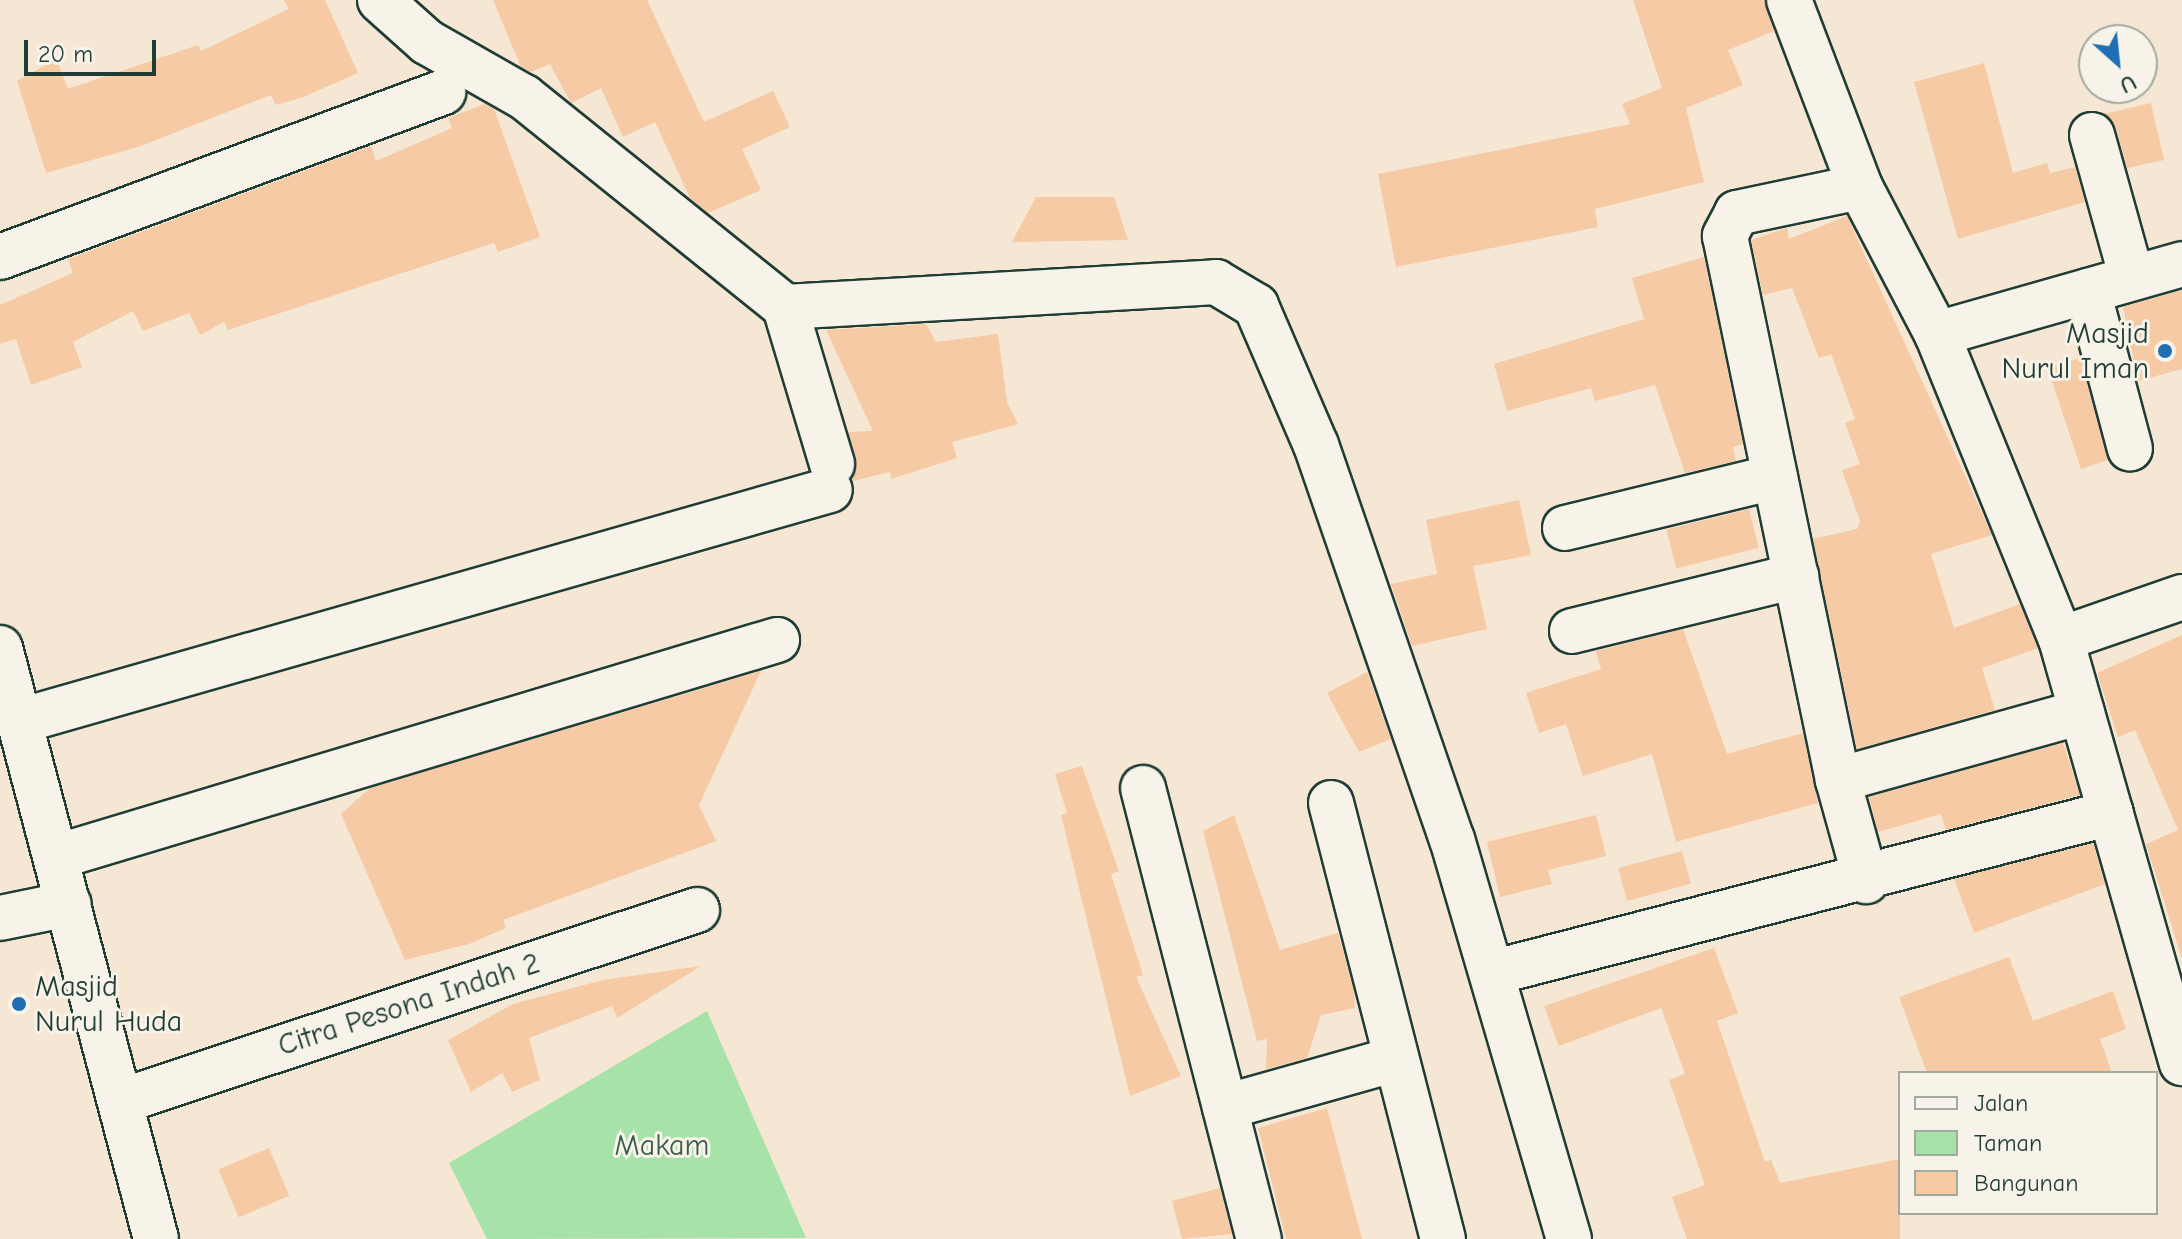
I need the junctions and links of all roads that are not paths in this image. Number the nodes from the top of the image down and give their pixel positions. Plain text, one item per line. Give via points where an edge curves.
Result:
1 (380, 0) edge
2 (1789, 0) edge
3 (443, 92) dead end
4 (2092, 135) dead end
5 (1860, 187) junction
6 (0, 257) edge
7 (2182, 264) edge
8 (2132, 278) junction
9 (2088, 291) junction
10 (785, 307) junction
11 (1937, 334) junction
12 (2130, 449) dead end
13 (1775, 477) junction
14 (1565, 528) dead end
15 (1796, 576) junction
16 (2182, 597) edge
17 (1572, 631) dead end
18 (2061, 639) junction
19 (777, 640) dead end
20 (0, 648) edge
21 (2082, 712) junction
22 (20, 721) junction
23 (1838, 780) junction
24 (1143, 788) dead end
25 (1331, 803) dead end
26 (2111, 813) junction
27 (56, 857) junction
28 (1866, 881) junction
29 (69, 904) junction
30 (697, 910) dead end
31 (0, 918) edge
32 (1495, 972) junction
33 (2171, 985) edge
34 (1392, 1060) junction
35 (2182, 1063) edge
36 (122, 1101) junction
37 (1225, 1107) junction
38 (156, 1239) edge
39 (1259, 1239) edge
40 (1443, 1239) edge
41 (1569, 1239) edge

1 - 10 street via 427,42 524,97
2 - 5 street
3 - 6 street
4 - 8 street
5 - 11 street
5 - 13 street via 1737,213 1727,221
7 - 8 street
8 - 9 street
9 - 11 street
9 - 12 street
10 - 22 street via 831,477
10 - 32 street via 1216,282 1243,292 1256,306 1316,445
11 - 18 street
13 - 14 street
13 - 15 street
15 - 17 street
15 - 23 street
16 - 18 street
18 - 21 street
19 - 27 street
20 - 22 street
21 - 23 street
21 - 26 street
22 - 27 street
23 - 28 street
24 - 37 street
25 - 34 street
26 - 28 street
26 - 33 street
27 - 29 street
28 - 32 street
29 - 31 street
29 - 36 street
30 - 36 street, Citra Pesona Indah 2
32 - 41 street
33 - 35 street
34 - 37 street
34 - 40 street
36 - 38 street
37 - 39 street

